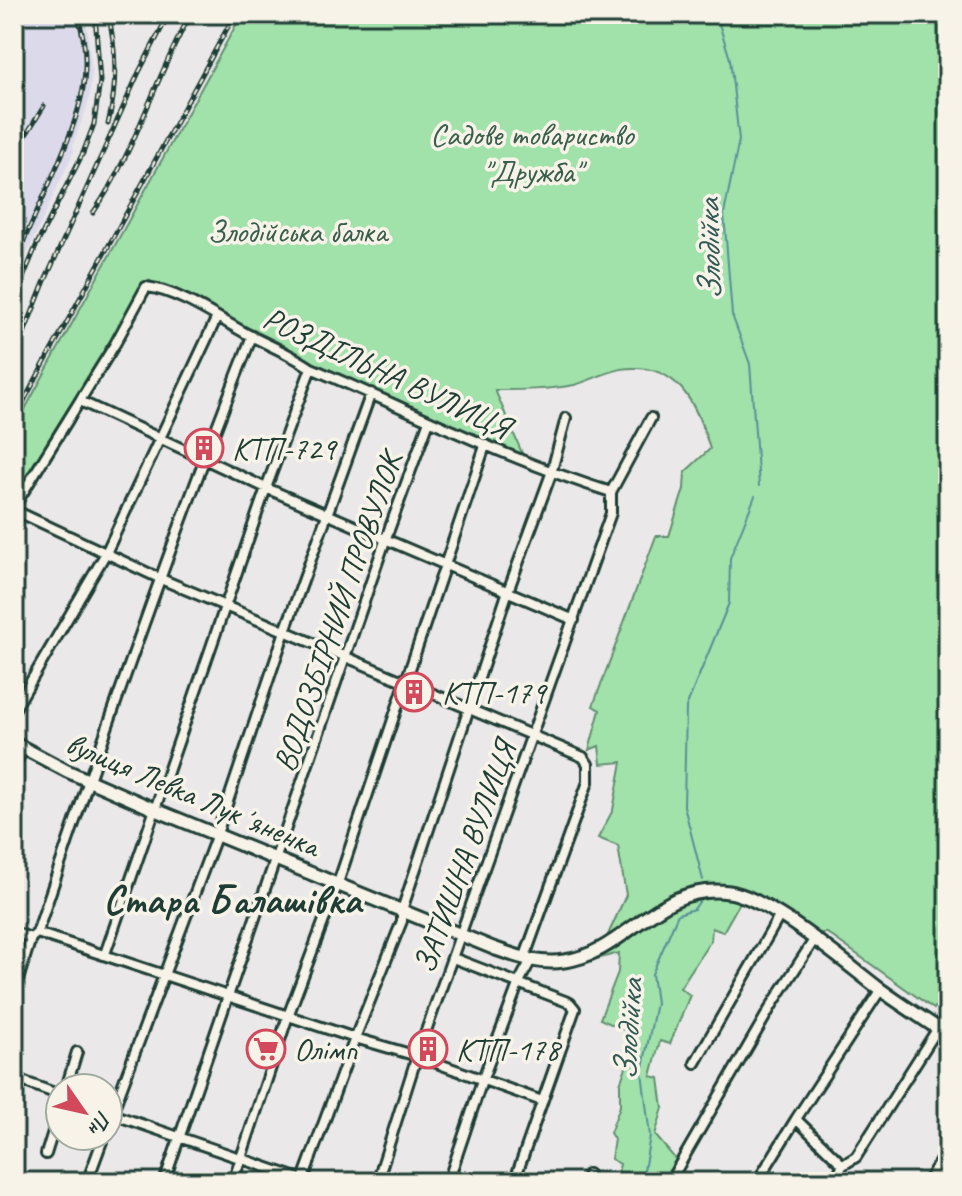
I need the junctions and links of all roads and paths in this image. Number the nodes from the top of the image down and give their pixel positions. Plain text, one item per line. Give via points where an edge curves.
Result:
1 (217, 317) junction
2 (252, 336) junction
3 (311, 368) junction
4 (371, 393) junction
5 (80, 401) junction
6 (566, 418) dead end
7 (651, 418) dead end
8 (429, 421) junction
9 (160, 441) junction
10 (485, 446) junction
11 (203, 460) junction
12 (551, 474) junction
13 (266, 488) junction
14 (611, 492) junction
15 (14, 509) edge
16 (329, 515) junction
17 (386, 538) junction
18 (106, 553) junction
19 (446, 564) junction
20 (161, 579) junction
21 (508, 591) junction
22 (225, 606) junction
23 (574, 620) junction
24 (285, 631) junction
25 (346, 659) junction
26 (404, 684) junction
27 (14, 710) edge
28 (469, 711) junction
29 (533, 737) junction
30 (19, 745) edge
31 (14, 766) edge
32 (88, 780) junction
33 (156, 810) junction
34 (217, 834) junction
35 (277, 859) junction
36 (338, 883) junction
37 (402, 910) junction
38 (780, 915) junction
39 (14, 932) edge
40 (34, 935) junction
41 (462, 935) junction
42 (814, 940) junction
43 (105, 954) junction
44 (453, 958) junction
45 (527, 960) junction
46 (164, 974) junction
47 (519, 982) junction
48 (881, 989) junction
49 (14, 993) edge
50 (228, 996) junction
51 (288, 1016) junction
52 (943, 1032) edge
53 (355, 1038) junction
54 (77, 1052) dead end
55 (417, 1056) junction
56 (695, 1063) dead end
57 (71, 1072) edge
58 (14, 1078) edge
59 (124, 1078) edge
60 (482, 1081) junction
61 (44, 1089) edge
62 (542, 1101) junction
63 (796, 1119) junction
64 (124, 1121) edge
65 (179, 1137) junction
66 (948, 1149) edge
67 (98, 1152) edge
68 (241, 1158) junction
69 (843, 1165) junction
70 (673, 1176) dead end
71 (304, 1181) edge
72 (87, 1182) edge
73 (164, 1182) edge
74 (233, 1182) edge
75 (377, 1182) edge
76 (448, 1182) edge
77 (514, 1182) edge
78 (757, 1182) edge
79 (833, 1182) edge
80 (927, 1182) edge

1 - 2 street, РОЗДІЛЬНА ВУЛИЦЯ
1 - 5 street, РОЗДІЛЬНА ВУЛИЦЯ via 146,287
1 - 9 street
2 - 3 street, РОЗДІЛЬНА ВУЛИЦЯ
2 - 11 street
3 - 4 street, РОЗДІЛЬНА ВУЛИЦЯ
3 - 13 street
4 - 8 street, РОЗДІЛЬНА ВУЛИЦЯ
4 - 16 street
5 - 9 street
5 - 15 street
6 - 12 street
7 - 14 street, ЗАТИШНА ВУЛИЦЯ
8 - 10 street, РОЗДІЛЬНА ВУЛИЦЯ
8 - 17 street, ВОДОЗБІРНИЙ ПРОВУЛОК
9 - 11 street
9 - 18 street
10 - 12 street, РОЗДІЛЬНА ВУЛИЦЯ
10 - 19 street
11 - 13 street
11 - 20 street
12 - 14 street, РОЗДІЛЬНА ВУЛИЦЯ
12 - 21 street
13 - 16 street
13 - 22 street
14 - 23 street, ЗАТИШНА ВУЛИЦЯ via 611,513
15 - 18 street
16 - 17 street
16 - 24 street
17 - 19 street
17 - 25 street, ВОДОЗБІРНИЙ ПРОВУЛОК
18 - 20 street
18 - 27 street
19 - 21 street
19 - 26 street
20 - 22 street
20 - 32 street
21 - 23 street
21 - 28 street
22 - 24 street
22 - 33 street
23 - 29 street, ЗАТИШНА ВУЛИЦЯ
24 - 25 street
24 - 34 street
25 - 26 street
25 - 35 street, ВОДОЗБІРНИЙ ПРОВУЛОК
26 - 28 street
26 - 36 street
28 - 29 street
28 - 37 street
29 - 41 street, ЗАТИШНА ВУЛИЦЯ
29 - 45 street via 583,757 588,782
30 - 31 street
30 - 32 street, вулиця Левка Лукʼяненка
32 - 33 street, вулиця Левка Лукʼяненка
32 - 40 street
33 - 34 street, вулиця Левка Лукʼяненка
33 - 43 street
34 - 35 street, вулиця Левка Лукʼяненка
34 - 46 street
35 - 36 street, вулиця Левка Лукʼяненка
35 - 50 street, ВОДОЗБІРНИЙ ПРОВУЛОК
36 - 37 street, вулиця Левка Лукʼяненка
36 - 51 street
37 - 41 street, вулиця Левка Лукʼяненка
37 - 53 street
38 - 42 street, вулиця Левка Лукʼяненка
38 - 45 street, вулиця Левка Лукʼяненка via 732,892 690,893 597,950 566,961
38 - 56 street
39 - 40 street
40 - 43 street
40 - 49 street
41 - 44 street, ЗАТИШНА ВУЛИЦЯ
41 - 45 street, вулиця Левка Лукʼяненка
42 - 48 street, вулиця Левка Лукʼяненка
42 - 70 street
43 - 46 street
44 - 47 street
44 - 55 street, ЗАТИШНА ВУЛИЦЯ
45 - 47 street
46 - 50 street
46 - 59 street
47 - 60 street
47 - 62 street via 575,1009
48 - 52 street, вулиця Левка Лукʼяненка
48 - 63 street
50 - 51 street
50 - 65 street, ВОДОЗБІРНИЙ ПРОВУЛОК
51 - 53 street
51 - 68 street
52 - 69 street via 856,1157
53 - 55 street
53 - 71 street
54 - 57 street
55 - 60 street
55 - 75 street, ЗАТИШНА ВУЛИЦЯ
58 - 61 street
60 - 62 street
60 - 76 street
62 - 77 street
63 - 69 street
63 - 78 street
64 - 65 street
65 - 68 street
65 - 73 street, ВОДОЗБІРНИЙ ПРОВУЛОК
66 - 80 street
67 - 72 street
68 - 71 street
68 - 74 street
69 - 79 street

